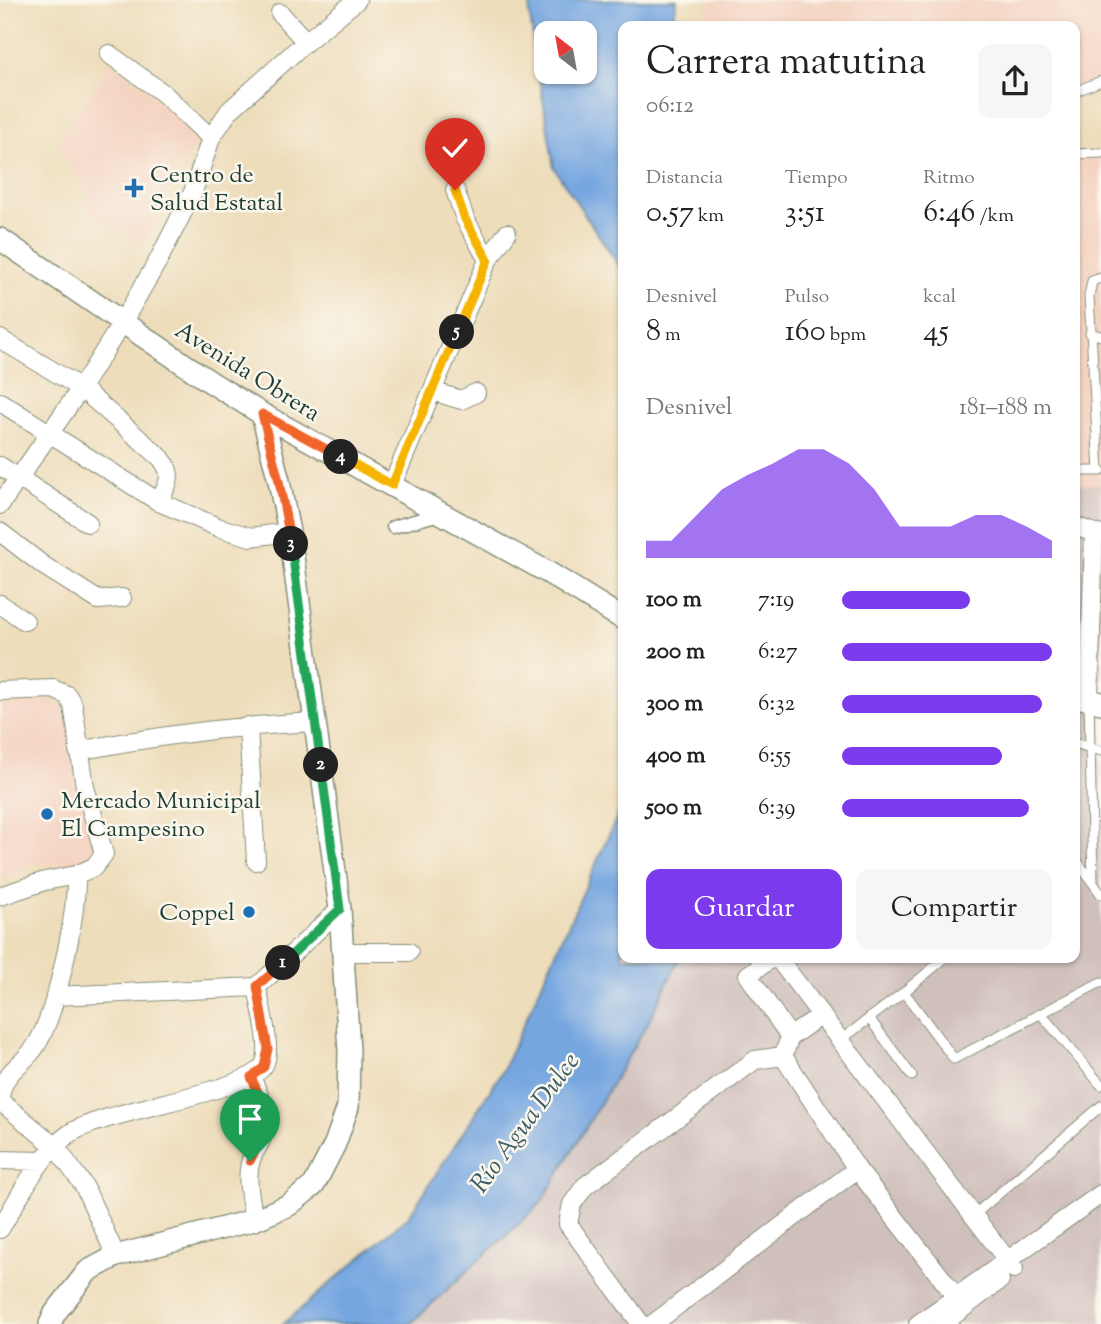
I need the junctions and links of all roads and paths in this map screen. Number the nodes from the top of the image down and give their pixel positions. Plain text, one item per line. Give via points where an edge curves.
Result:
1 (356, 0) edge
2 (280, 13) dead end
3 (306, 41) junction
4 (109, 54) dead end
5 (1101, 81) edge
6 (1080, 90) edge
7 (211, 138) junction
8 (1101, 153) edge
9 (1080, 154) edge
10 (455, 190) dead end
11 (507, 233) dead end
12 (0, 239) edge
13 (488, 260) junction
14 (1101, 278) edge
15 (122, 323) junction
16 (1090, 333) junction
17 (1101, 335) edge
18 (0, 339) edge
19 (81, 388) junction
20 (432, 391) junction
21 (475, 393) dead end
22 (0, 402) edge
23 (262, 414) junction
24 (50, 432) junction
25 (0, 466) edge
26 (1080, 471) edge
27 (1100, 471) edge
28 (18, 478) junction
29 (392, 485) junction
30 (159, 502) junction
31 (0, 505) edge
32 (443, 513) junction
33 (88, 523) dead end
34 (393, 527) dead end
35 (1080, 528) edge
36 (0, 532) edge
37 (289, 532) junction
38 (1097, 534) edge
39 (122, 598) dead end
40 (0, 604) edge
41 (618, 616) edge
42 (25, 621) dead end
43 (0, 691) edge
44 (1088, 699) edge
45 (315, 722) junction
46 (248, 726) junction
47 (1080, 744) edge
48 (1090, 747) junction
49 (78, 751) junction
50 (1101, 751) edge
51 (256, 861) dead end
52 (1080, 865) edge
53 (76, 875) junction
54 (1093, 881) junction
55 (1101, 894) edge
56 (0, 896) edge
57 (340, 909) junction
58 (344, 952) junction
59 (410, 952) dead end
60 (766, 963) edge
61 (780, 963) edge
62 (939, 963) edge
63 (1101, 982) edge
64 (257, 986) junction
65 (904, 992) junction
66 (55, 996) junction
67 (1041, 1014) junction
68 (821, 1015) junction
69 (870, 1018) junction
70 (790, 1037) junction
71 (841, 1040) junction
72 (783, 1056) junction
73 (912, 1076) dead end
74 (251, 1077) junction
75 (1101, 1085) edge
76 (0, 1098) edge
77 (1101, 1105) edge
78 (56, 1147) junction
79 (0, 1160) edge
80 (42, 1161) junction
81 (857, 1169) junction
82 (1101, 1194) edge
83 (1101, 1208) edge
84 (974, 1215) junction
85 (254, 1220) junction
86 (0, 1229) edge
87 (116, 1256) junction
88 (1011, 1265) junction
89 (960, 1302) junction
90 (50, 1324) edge
91 (641, 1324) edge
92 (653, 1324) edge
93 (918, 1324) edge
94 (942, 1324) edge

1 - 3 street
2 - 3 street
3 - 7 street via 229,111
4 - 7 street via 163,93
5 - 6 lane
7 - 15 street via 183,212
8 - 9 lane
10 - 13 street
11 - 13 street
12 - 15 street, Avenida Obrera
13 - 20 street
14 - 16 lane via 1092,281
15 - 19 street
15 - 23 street, Avenida Obrera
16 - 17 lane
16 - 27 lane
18 - 19 street
19 - 24 street
19 - 30 street via 169,468 170,478
20 - 21 street via 460,400
20 - 29 street
22 - 24 street
23 - 29 street, Avenida Obrera
23 - 37 street
24 - 28 street
24 - 30 street
25 - 28 street
26 - 27 lane
28 - 31 street
28 - 33 street
29 - 32 street, Avenida Obrera
30 - 37 street via 251,537
32 - 34 street
32 - 41 street, Avenida Obrera
35 - 38 street
36 - 39 street via 98,600
37 - 45 street
38 - 44 street
40 - 42 street
43 - 49 street via 53,689 67,695 74,705
44 - 48 lane
45 - 46 street
45 - 57 street
46 - 49 street via 153,736
46 - 51 street
47 - 48 lane
48 - 50 lane
48 - 54 lane
49 - 53 street via 104,853 94,867
52 - 54 lane
53 - 56 street
53 - 66 street via 77,900
54 - 55 lane
57 - 58 street
57 - 64 street
58 - 59 street
58 - 85 street via 348,1107 314,1185 289,1205
60 - 70 street via 748,975
61 - 68 street
62 - 65 lane
63 - 67 lane
64 - 66 street
64 - 74 street via 268,1049 264,1067
65 - 67 lane via 954,1059
65 - 69 lane
66 - 76 street via 36,1046 7,1076
67 - 75 lane
68 - 70 street
68 - 71 street
69 - 71 lane
69 - 73 lane
70 - 72 street
71 - 84 street
72 - 81 street
72 - 91 street via 755,1060 585,1186 572,1204 568,1224
74 - 78 street via 92,1122
74 - 85 street via 266,1123 250,1161
76 - 78 street
77 - 84 lane
78 - 80 street
78 - 87 street via 84,1186
79 - 80 street
80 - 86 street
81 - 89 street
81 - 92 street
82 - 88 street
83 - 88 street
84 - 88 street
85 - 87 street
87 - 90 street via 88,1271
88 - 89 street
89 - 93 street
89 - 94 street

